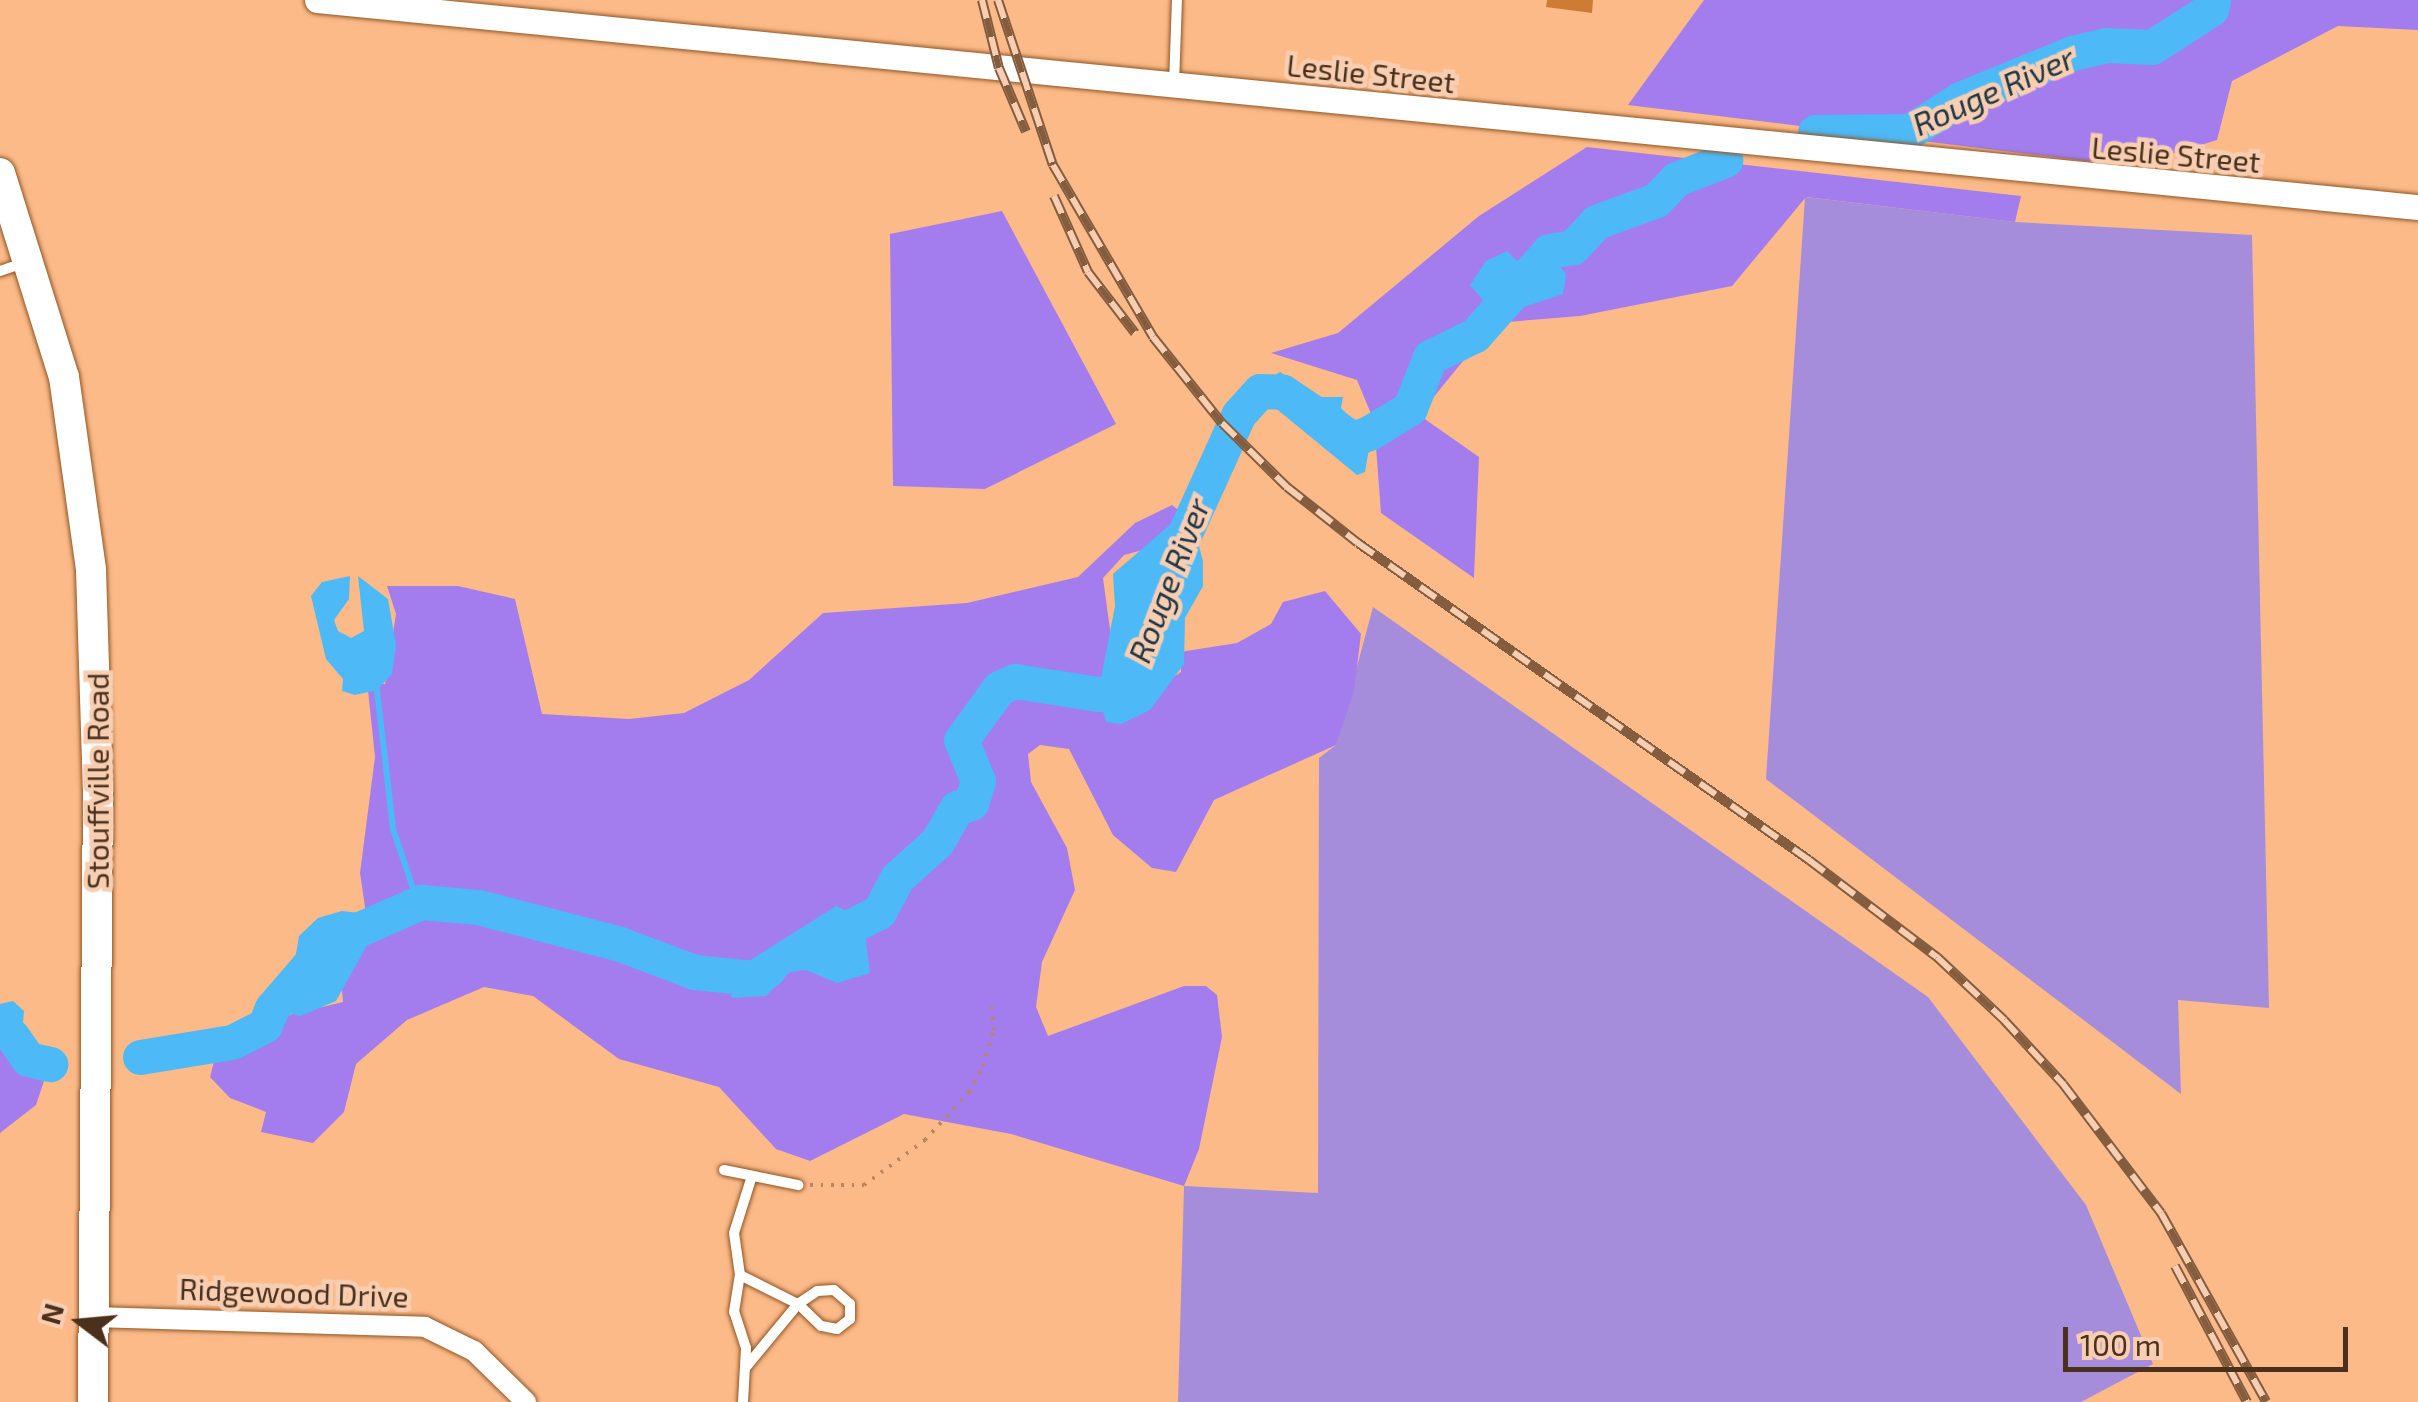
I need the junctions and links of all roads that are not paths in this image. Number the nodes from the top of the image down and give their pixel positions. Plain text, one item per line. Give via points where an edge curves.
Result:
1 (317, 0) edge
2 (1176, 0) edge
3 (1174, 86) junction
4 (0, 173) edge
5 (2418, 207) edge
6 (32, 260) junction
7 (0, 271) edge
8 (724, 1170) dead end
9 (752, 1176) junction
10 (798, 1185) road end
11 (740, 1275) junction
12 (798, 1304) junction
13 (94, 1317) junction
14 (745, 1369) junction
15 (93, 1402) edge
16 (526, 1402) edge
17 (744, 1402) edge

1 - 3 street, Leslie Street
2 - 3 lane
3 - 5 street, Leslie Street
4 - 6 main road, Stouffville Road
6 - 7 lane
6 - 13 main road, Stouffville Road via 81,466 98,683
8 - 9 lane
9 - 10 lane
9 - 11 lane via 734,1233
11 - 12 lane
11 - 14 lane via 734,1312
12 - 12 lane via 820,1326 837,1329 850,1319 846,1295 834,1290 817,1291
12 - 14 lane
13 - 15 main road, Stouffville Road
13 - 16 street, Ridgewood Drive via 400,1322 474,1351
14 - 17 lane

